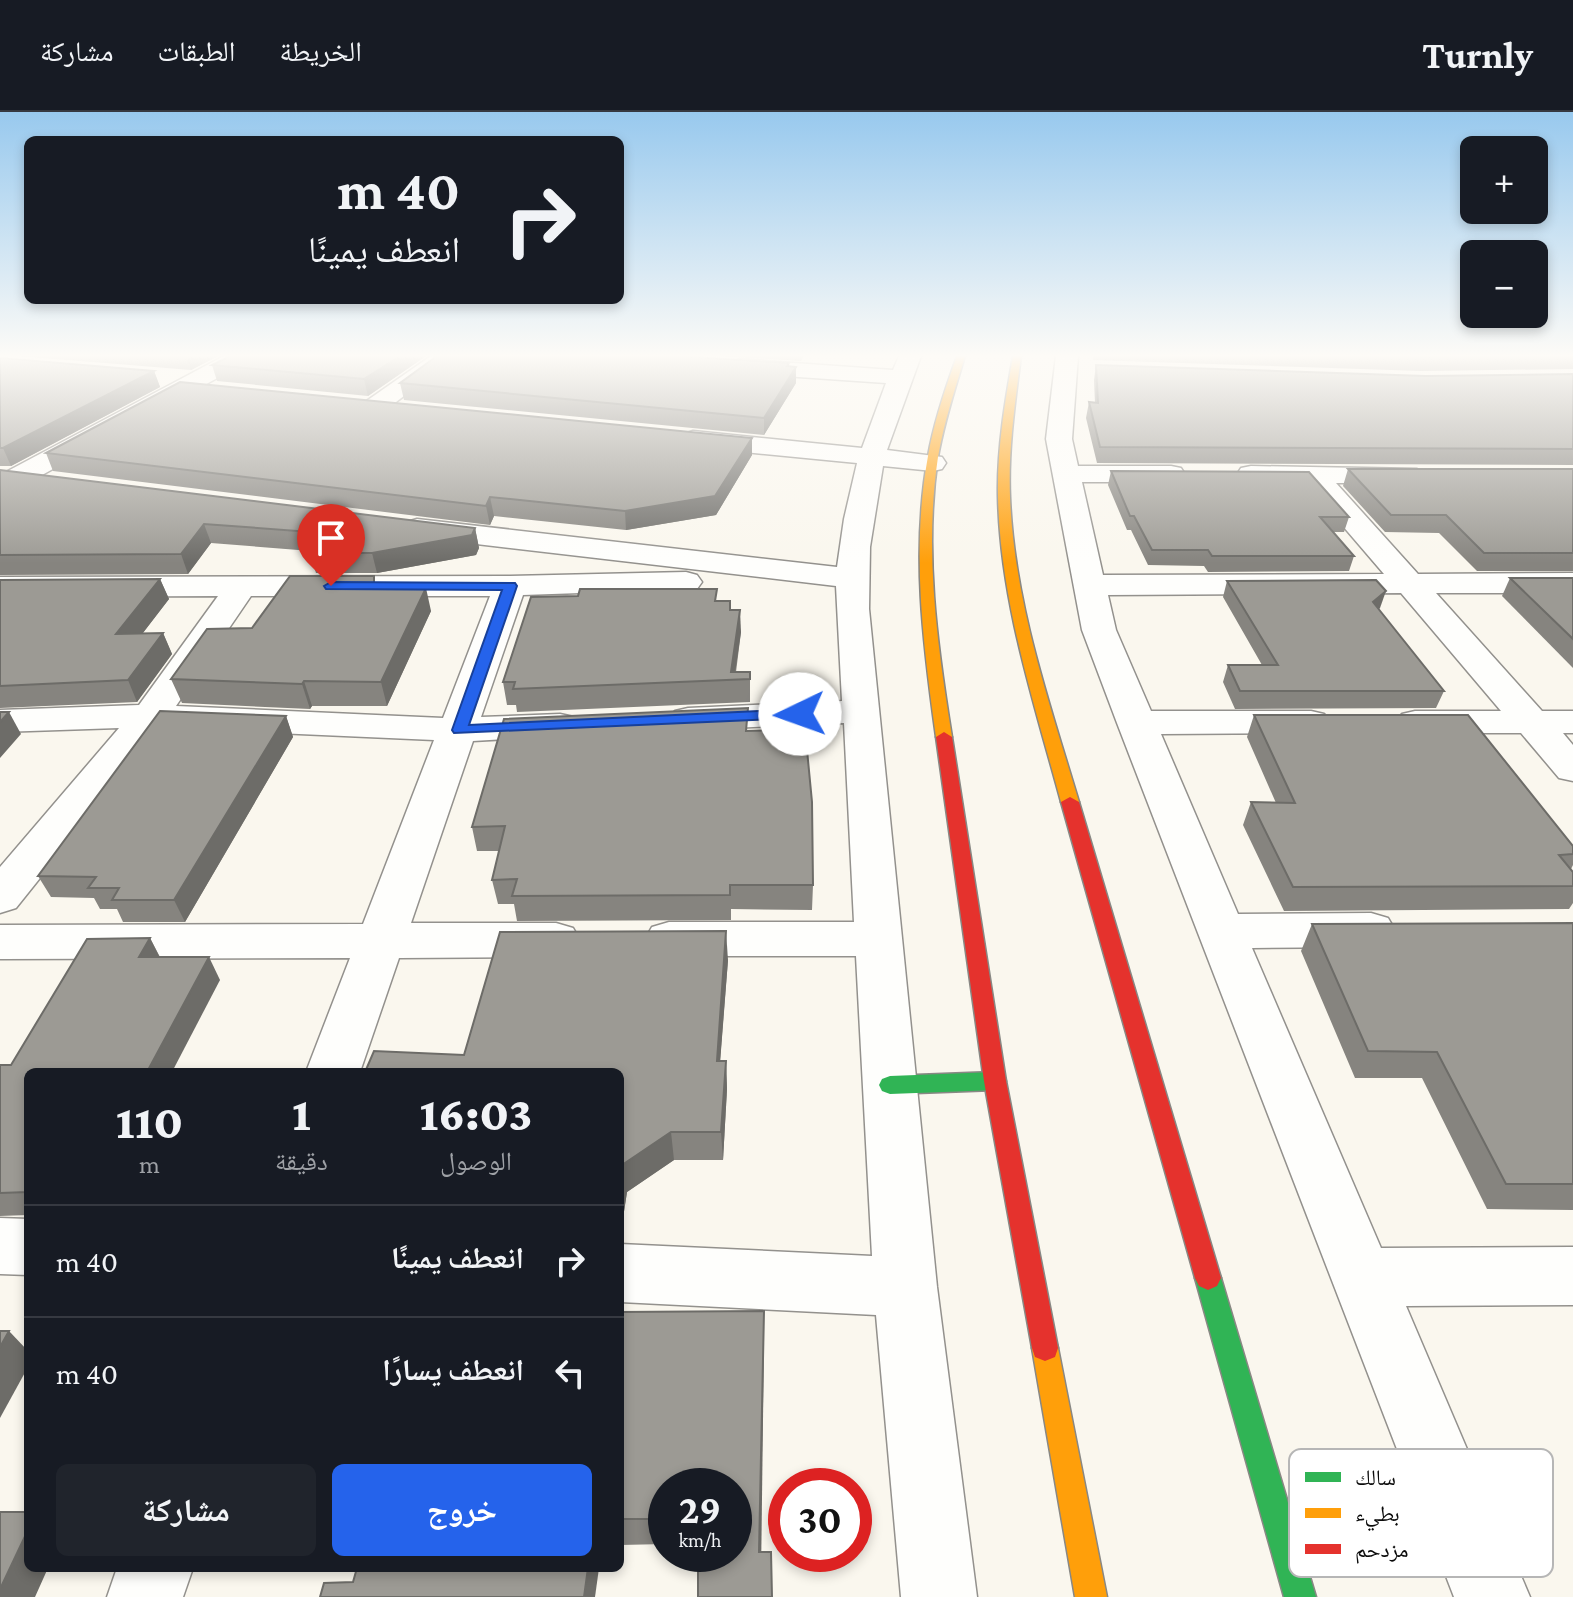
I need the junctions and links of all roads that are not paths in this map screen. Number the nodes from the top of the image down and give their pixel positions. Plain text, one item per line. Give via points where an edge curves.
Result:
1 (109, 425) edge
2 (885, 425) edge
3 (940, 425) edge
4 (1007, 425) edge
5 (1061, 425) edge
6 (671, 437) edge
7 (874, 458) junction
8 (933, 463) junction
9 (1066, 474) junction
10 (1190, 474) edge
11 (1221, 474) edge
12 (1314, 475) junction
13 (1434, 475) edge
14 (7, 478) edge
15 (60, 484) edge
16 (385, 525) edge
17 (852, 578) junction
18 (1409, 583) junction
19 (1573, 583) edge
20 (1089, 585) junction
21 (242, 586) junction
22 (510, 586) junction
23 (0, 587) edge
24 (862, 711) junction
25 (150, 716) junction
26 (661, 720) edge
27 (0, 721) edge
28 (1531, 722) junction
29 (1573, 722) edge
30 (599, 723) edge
31 (1136, 723) junction
32 (460, 730) junction
33 (1573, 769) edge
34 (0, 897) edge
35 (1413, 930) edge
36 (1221, 931) junction
37 (879, 939) junction
38 (381, 940) junction
39 (0, 942) edge
40 (334, 1068) edge
41 (995, 1081) junction
42 (890, 1085) junction
43 (0, 1246) edge
44 (24, 1247) edge
45 (624, 1273) edge
46 (1573, 1276) edge
47 (1362, 1277) junction
48 (905, 1287) junction
49 (1432, 1449) edge
50 (1289, 1559) edge
51 (154, 1572) edge
52 (1294, 1577) edge
53 (1484, 1577) edge
54 (145, 1597) edge
55 (939, 1597) edge
56 (1091, 1597) edge
57 (1300, 1597) edge
58 (1492, 1597) edge

1 - 14 street
2 - 7 street
3 - 8 main road
4 - 50 main road via 1004,477 1011,577 1024,641
5 - 9 street
6 - 7 street
7 - 8 street
7 - 17 street via 863,493
8 - 41 main road via 925,537 929,635
9 - 10 street
9 - 20 street
11 - 12 street
12 - 13 street
12 - 18 street
14 - 15 street
16 - 17 street
17 - 22 street
17 - 24 street
18 - 19 street
18 - 20 street
18 - 28 street
20 - 31 street via 1099,630
21 - 22 street
21 - 23 street
21 - 25 street
22 - 32 street
24 - 26 street
24 - 37 street
25 - 27 street
25 - 32 street
25 - 34 street
28 - 29 street
28 - 31 street
28 - 33 street
30 - 32 street
31 - 36 street
32 - 38 street
35 - 36 street
36 - 47 street
37 - 38 street
37 - 42 street
38 - 39 street
38 - 40 street
41 - 42 main road
41 - 56 main road
42 - 48 street
43 - 44 street
45 - 48 street
46 - 47 street
47 - 49 street
48 - 55 street
51 - 54 street
52 - 57 main road
53 - 58 street

